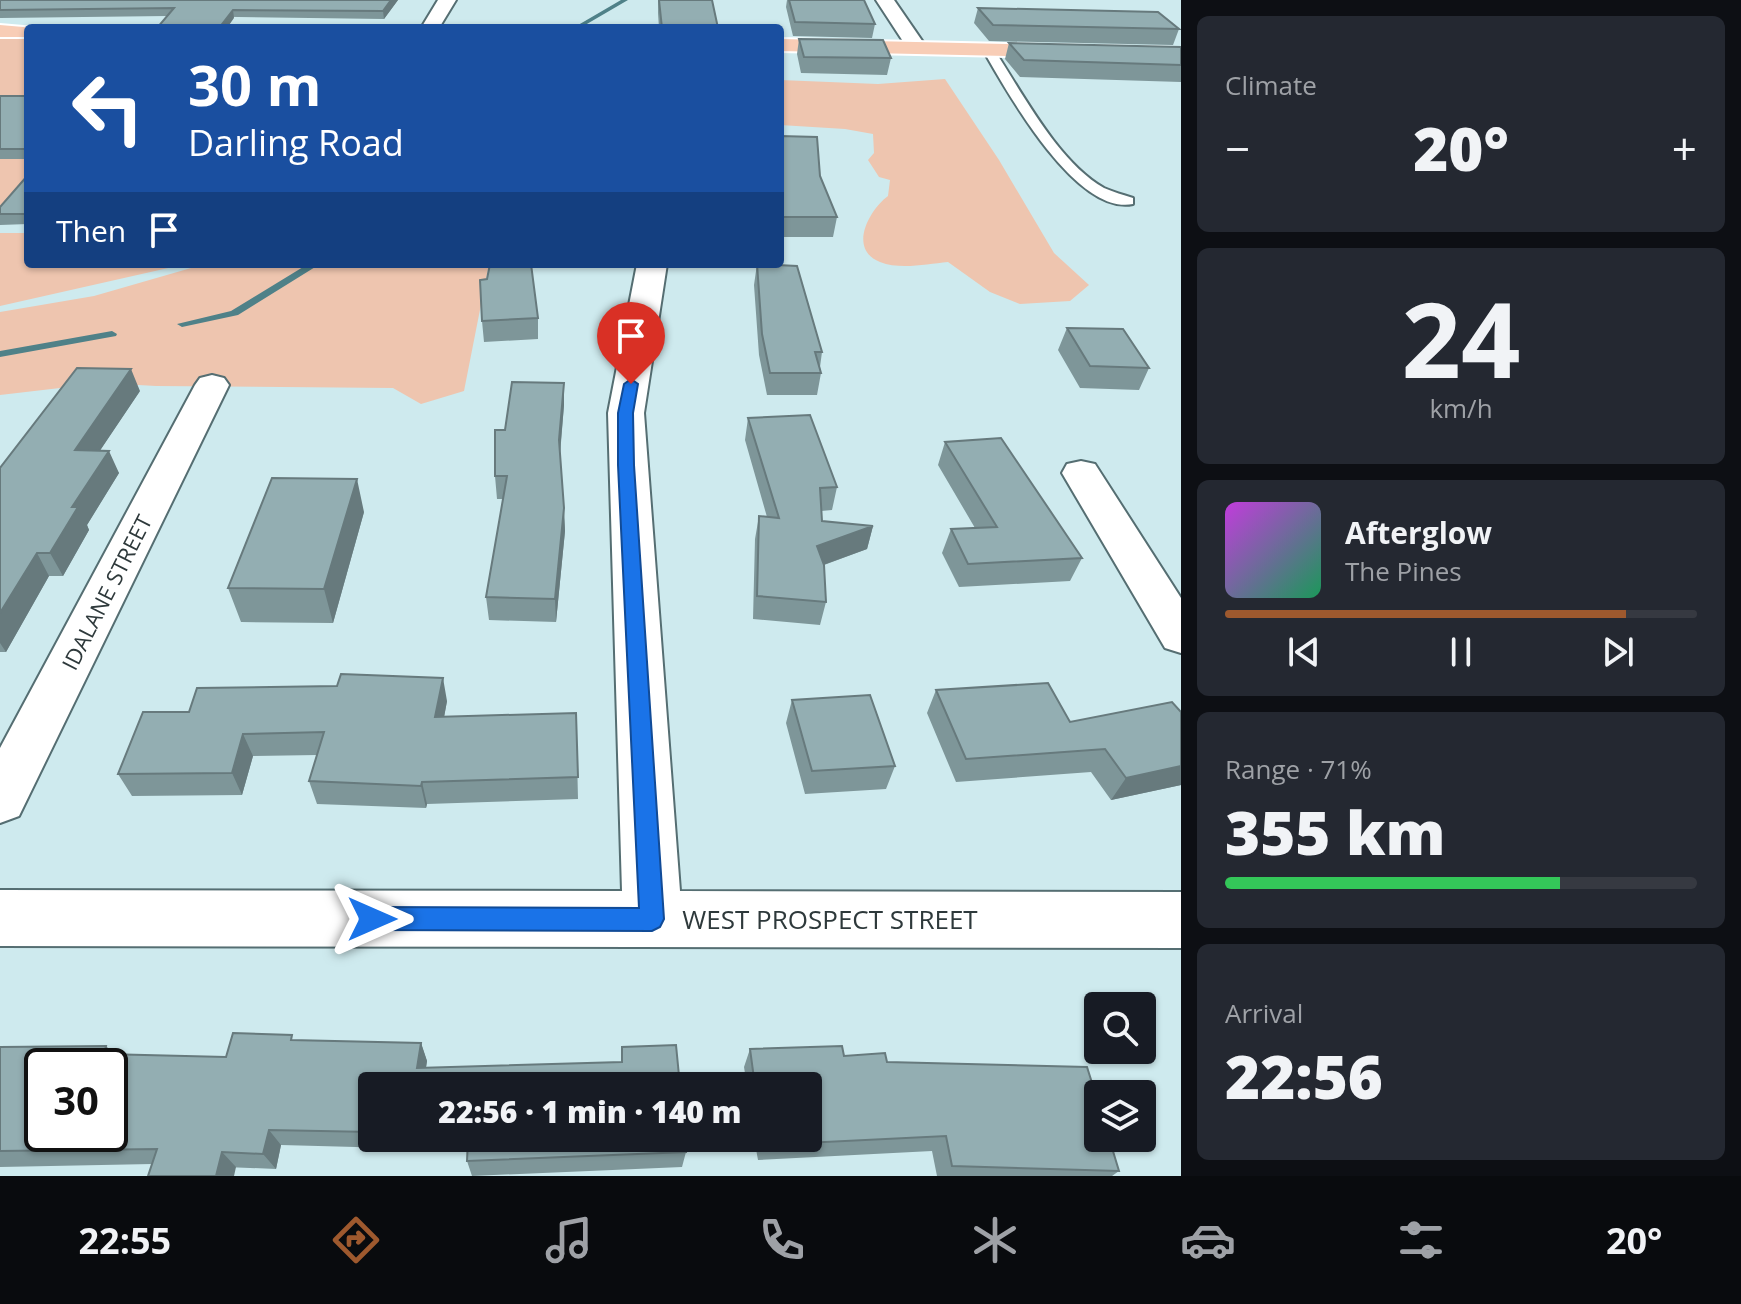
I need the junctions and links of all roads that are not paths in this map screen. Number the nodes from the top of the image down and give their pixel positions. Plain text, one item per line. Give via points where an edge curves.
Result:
1 (447, 0) edge
2 (885, 0) edge
3 (432, 24) edge
4 (0, 31) edge
5 (24, 31) edge
6 (784, 45) edge
7 (917, 48) junction
8 (989, 50) junction
9 (1181, 54) edge
10 (1128, 201) dead end
11 (651, 268) edge
12 (212, 385) dead end
13 (1081, 473) dead end
14 (1181, 636) edge
15 (0, 800) edge
16 (0, 918) edge
17 (652, 919) junction
18 (1181, 920) edge

1 - 3 street
2 - 7 street
4 - 5 main road
6 - 7 main road
7 - 8 main road
8 - 9 main road
8 - 10 lane via 1074,172 1098,190
11 - 17 street via 626,413
12 - 15 street, IDALANE STREET
13 - 14 street
16 - 17 street, WEST PROSPECT STREET
17 - 18 street, WEST PROSPECT STREET

